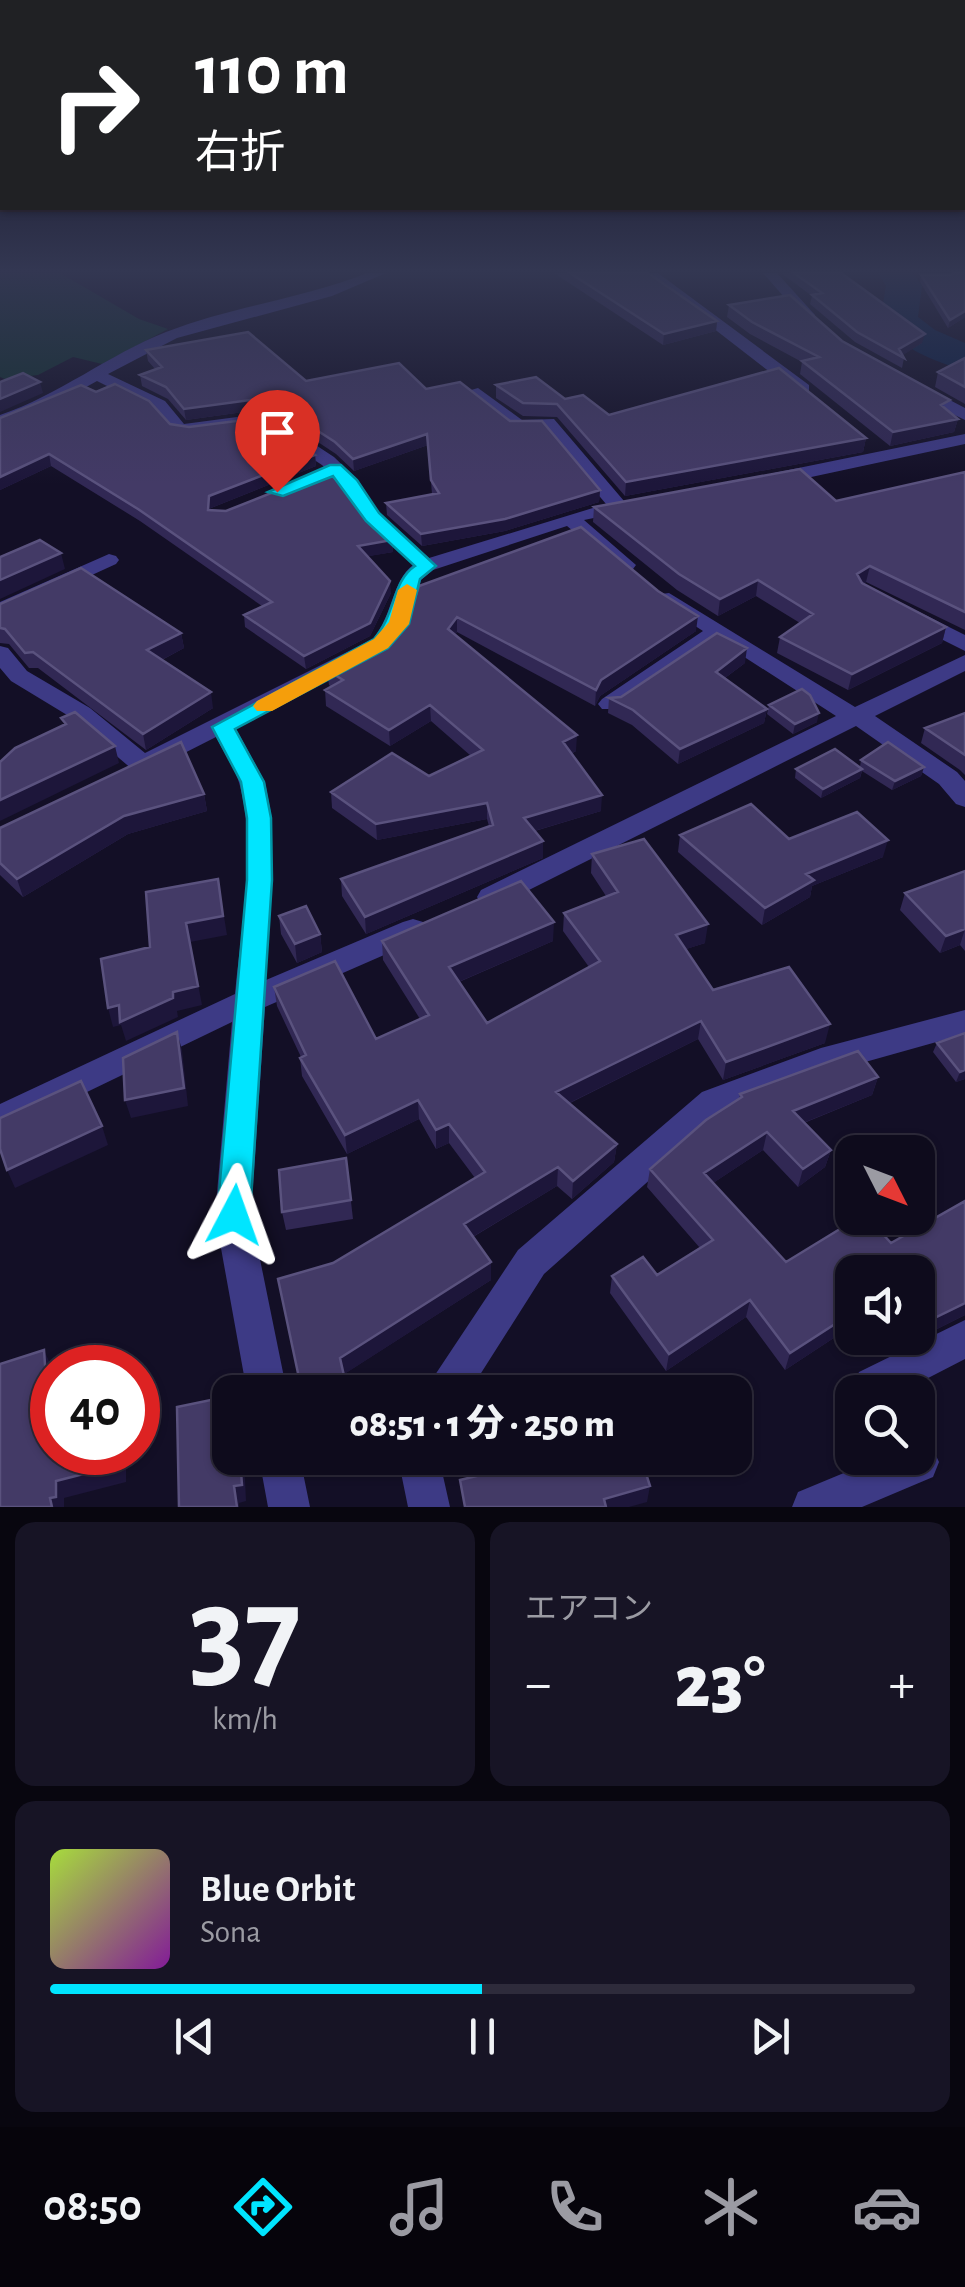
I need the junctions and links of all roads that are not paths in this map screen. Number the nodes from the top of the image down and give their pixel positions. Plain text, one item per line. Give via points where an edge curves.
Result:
1 (152, 343) edge
2 (746, 343) edge
3 (97, 375) junction
4 (900, 380) edge
5 (472, 392) edge
6 (818, 401) edge
7 (965, 415) edge
8 (0, 421) edge
9 (965, 439) edge
10 (744, 485) edge
11 (654, 501) edge
12 (618, 507) junction
13 (570, 518) junction
14 (109, 560) dead end
15 (426, 566) junction
16 (900, 608) edge
17 (0, 610) edge
18 (719, 630) junction
19 (965, 644) edge
20 (0, 652) edge
21 (965, 662) edge
22 (610, 704) edge
23 (856, 717) junction
24 (223, 727) junction
25 (965, 798) edge
26 (248, 1002) junction
27 (965, 1022) edge
28 (0, 1120) edge
29 (965, 1340) edge
30 (264, 1375) edge
31 (458, 1375) edge
32 (896, 1375) edge
33 (283, 1475) edge
34 (422, 1475) edge
35 (888, 1475) edge
36 (289, 1507) edge
37 (429, 1507) edge
38 (813, 1507) edge

1 - 3 street
2 - 6 street
3 - 8 street via 60,399
3 - 15 street via 159,405 178,428 267,421 351,484 372,517
4 - 7 street
5 - 12 street via 518,425 548,423
9 - 10 street
11 - 12 street
12 - 13 street
13 - 15 street
13 - 18 street
14 - 17 street
15 - 24 street via 411,577 398,624 381,644
16 - 19 street
18 - 22 street
18 - 23 street
20 - 24 street via 19,676 81,713 133,768
21 - 23 street
23 - 25 street via 948,778
23 - 26 street via 528,881
24 - 26 street via 252,782 259,818
26 - 28 street
26 - 30 street via 234,1215
27 - 31 street via 821,1061 714,1102 531,1262
29 - 32 street
33 - 36 street
34 - 37 street
35 - 38 street

